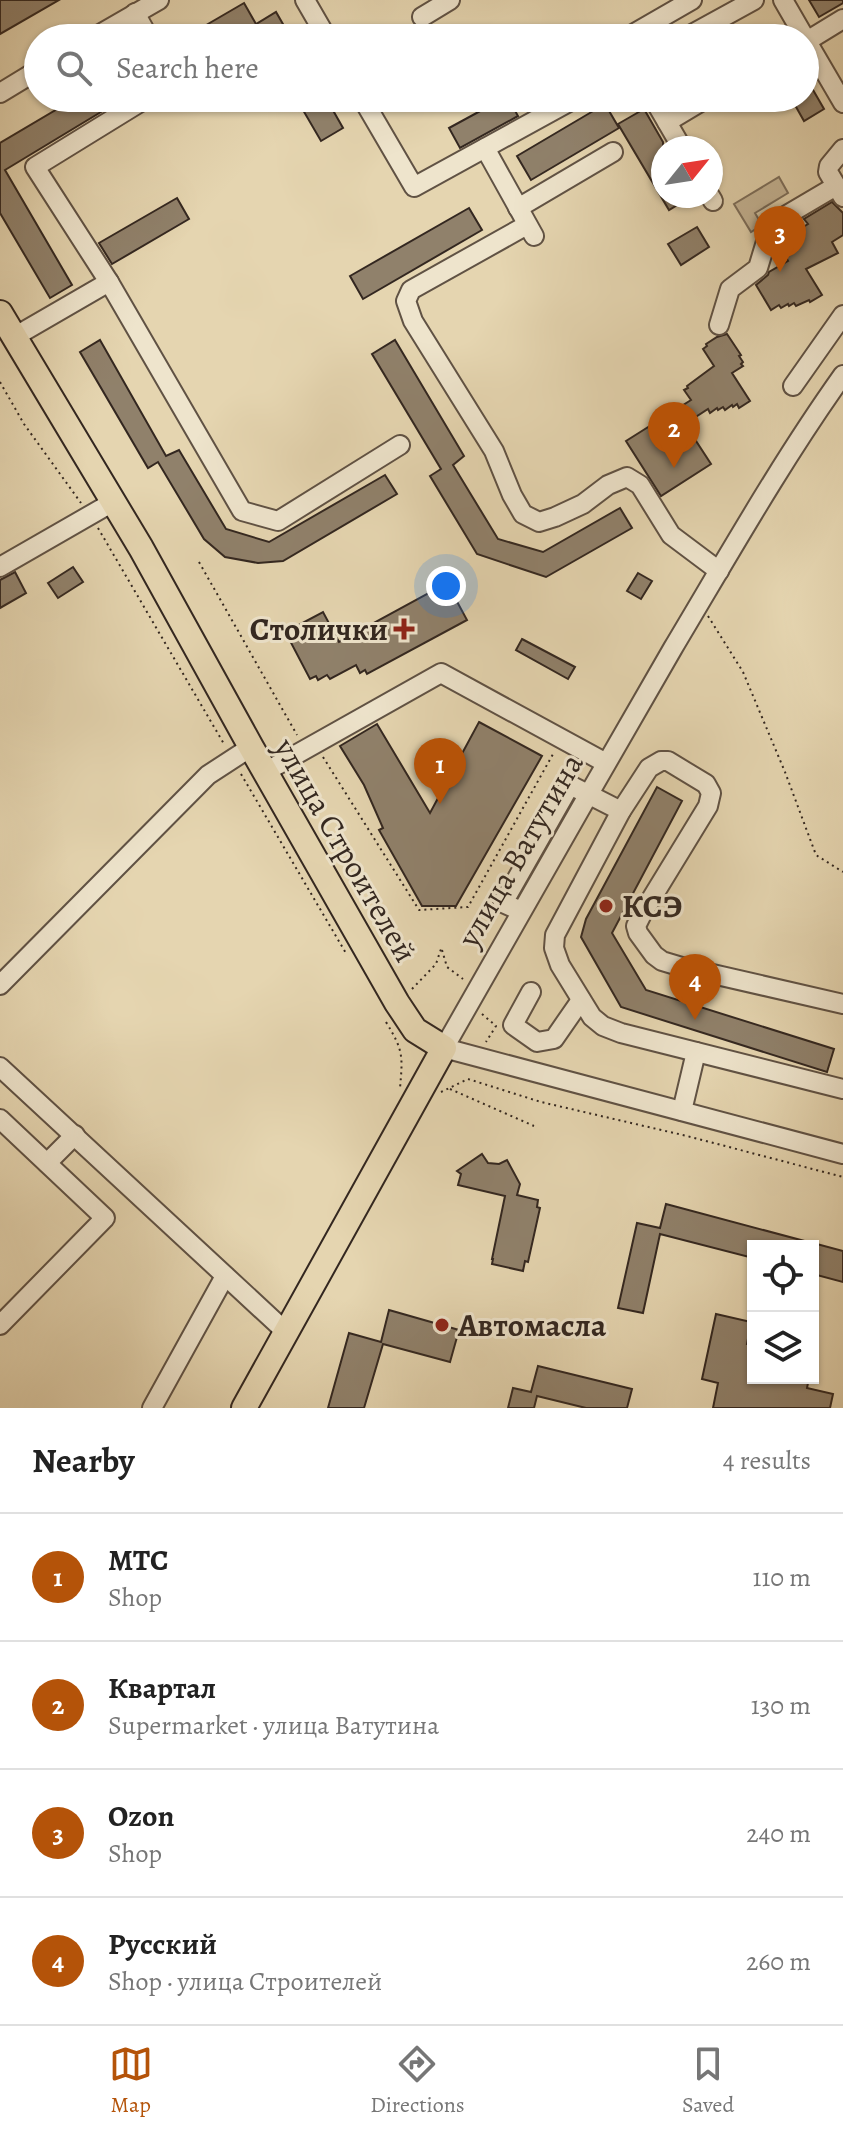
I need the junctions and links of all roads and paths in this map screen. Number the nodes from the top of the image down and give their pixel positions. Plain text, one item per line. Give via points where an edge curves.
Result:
1 (159, 0) edge
2 (305, 0) edge
3 (450, 0) edge
4 (692, 0) edge
5 (754, 0) edge
6 (783, 0) edge
7 (135, 13) junction
8 (422, 17) dead end
9 (843, 19) edge
10 (117, 24) edge
11 (141, 24) edge
12 (319, 24) edge
13 (650, 24) edge
14 (710, 24) edge
15 (797, 24) edge
16 (819, 32) edge
17 (819, 63) edge
18 (24, 78) edge
19 (0, 93) edge
20 (843, 103) edge
21 (124, 112) edge
22 (370, 112) edge
23 (551, 112) edge
24 (661, 112) edge
25 (684, 112) edge
26 (667, 122) junction
27 (675, 136) edge
28 (485, 148) junction
29 (843, 149) edge
30 (613, 152) dead end
31 (840, 192) edge
32 (527, 223) junction
33 (109, 282) junction
34 (0, 313) edge
35 (843, 315) edge
36 (719, 325) dead end
37 (14, 337) junction
38 (843, 375) edge
39 (0, 382) edge
40 (793, 386) dead end
41 (400, 445) dead end
42 (113, 502) junction
43 (90, 515) junction
44 (199, 562) dead end
45 (0, 567) edge
46 (719, 571) junction
47 (698, 607) junction
48 (562, 739) junction
49 (308, 747) junction
50 (242, 753) junction
51 (606, 763) junction
52 (265, 772) junction
53 (589, 795) junction
54 (621, 811) junction
55 (843, 872) edge
56 (350, 959) dead end
57 (467, 983) dead end
58 (0, 985) edge
59 (409, 992) dead end
60 (531, 992) dead end
61 (581, 1000) junction
62 (486, 1004) dead end
63 (843, 1004) edge
64 (381, 1013) dead end
65 (444, 1048) junction
66 (696, 1052) junction
67 (479, 1058) junction
68 (0, 1067) edge
69 (449, 1088) junction
70 (400, 1089) dead end
71 (843, 1089) edge
72 (440, 1093) dead end
73 (682, 1111) junction
74 (0, 1119) edge
75 (534, 1126) dead end
76 (75, 1135) junction
77 (843, 1154) edge
78 (47, 1163) junction
79 (843, 1177) edge
80 (225, 1276) junction
81 (0, 1325) edge
82 (285, 1331) junction
83 (152, 1408) edge
84 (244, 1408) edge

1 - 7 street
2 - 12 street
3 - 8 street
4 - 13 street
5 - 14 street
6 - 15 street
7 - 10 street
7 - 11 street
9 - 16 street
17 - 20 street
18 - 19 street
21 - 33 street via 35,167
22 - 28 street via 414,187
23 - 28 street
24 - 26 street
25 - 26 street
26 - 27 street
28 - 32 street
29 - 31 street via 828,172
30 - 32 street
31 - 36 street via 772,226 761,263 730,289
32 - 46 street via 411,290 406,301 413,321 494,451 523,514 539,522 555,517 627,477 640,485 671,535
33 - 37 street
33 - 41 street via 242,511 278,521
34 - 37 main road, улица Строителей
35 - 40 street
37 - 42 main road, улица Строителей
38 - 46 street, улица Ватутина
39 - 43 path
42 - 43 street
42 - 50 main road, улица Строителей
43 - 45 street
43 - 50 path
44 - 49 path
46 - 47 street, улица Ватутина
47 - 51 street, улица Ватутина
47 - 55 path via 743,672 816,855
48 - 49 street via 441,673
48 - 49 path via 468,907 419,910 321,753
48 - 51 street
49 - 52 street
50 - 52 main road, улица Строителей
50 - 56 path
50 - 58 street via 208,775
51 - 53 street, улица Ватутина
52 - 65 main road, улица Строителей via 397,1003 415,1030
53 - 54 street
53 - 65 street, улица Ватутина
54 - 61 street via 555,935 560,965
54 - 63 street via 649,768 661,761 706,784 711,793 636,926 654,955 682,967
57 - 59 path via 447,967 441,949 436,964
60 - 61 street via 513,1025 537,1042 554,1039
61 - 66 street via 603,1026
62 - 67 path via 482,1015 496,1026
64 - 70 path via 400,1046
65 - 67 street, улица Строителей
65 - 82 main road, улица Ватутина
66 - 71 street
66 - 73 street
67 - 73 street, улица Строителей
68 - 76 street
69 - 72 path
69 - 75 path
69 - 79 path via 468,1079
73 - 77 street, улица Строителей
74 - 78 street
76 - 78 street
76 - 80 street
78 - 81 street via 105,1218
80 - 82 street
80 - 83 street
82 - 84 main road, улица Ватутина

